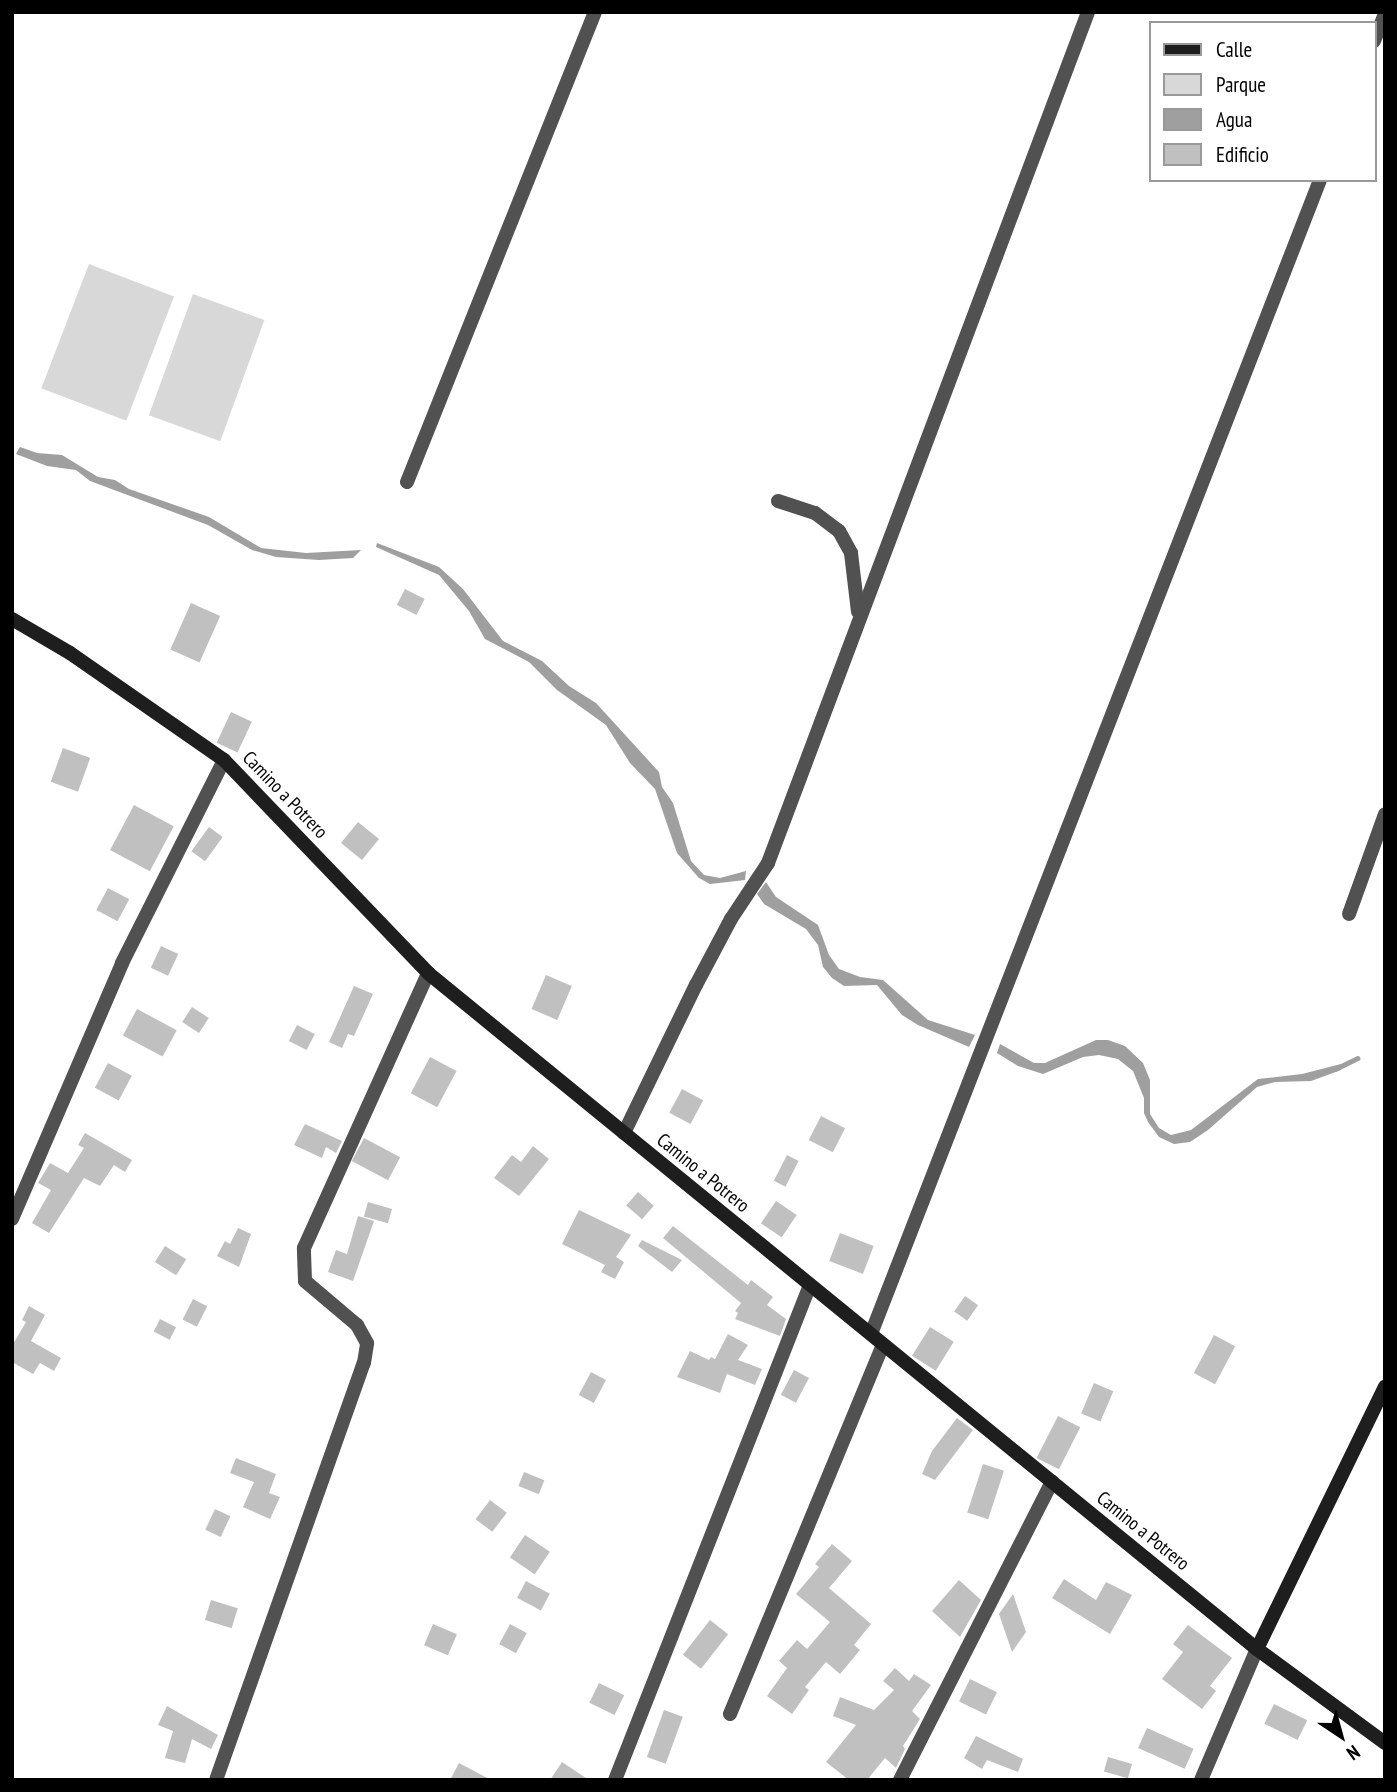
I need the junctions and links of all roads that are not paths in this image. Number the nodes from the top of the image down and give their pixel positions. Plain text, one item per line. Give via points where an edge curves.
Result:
1 (595, 12) edge
2 (1088, 12) edge
3 (1385, 14) edge
4 (1376, 36) edge
5 (1319, 182) edge
6 (407, 482) dead end
7 (778, 501) dead end
8 (12, 619) edge
9 (859, 621) junction
10 (224, 760) junction
11 (1385, 814) edge
12 (1349, 914) dead end
13 (428, 974) junction
14 (624, 1133) junction
15 (12, 1219) edge
16 (810, 1285) junction
17 (871, 1335) junction
18 (883, 1345) junction
19 (1385, 1387) edge
20 (1052, 1482) junction
21 (1257, 1649) junction
22 (730, 1714) dead end
23 (1385, 1743) edge
24 (216, 1780) edge
25 (615, 1780) edge
26 (900, 1780) edge
27 (1201, 1780) edge

1 - 6 street
2 - 9 street
3 - 4 street
5 - 17 street
7 - 9 street via 816,513 839,531 851,553
8 - 10 street, Camino a Potrero via 70,653
9 - 14 street via 768,863 731,919
10 - 13 street, Camino a Potrero
10 - 15 street via 122,963
11 - 12 street
13 - 14 street, Camino a Potrero
13 - 24 street via 304,1248 305,1281 357,1325 367,1343 364,1363
14 - 16 street, Camino a Potrero
16 - 17 street, Camino a Potrero
16 - 25 street
17 - 18 street, Camino a Potrero
18 - 20 street, Camino a Potrero
18 - 22 street
19 - 21 street
20 - 21 street, Camino a Potrero
20 - 26 street
21 - 23 street, Camino a Potrero
21 - 27 street

